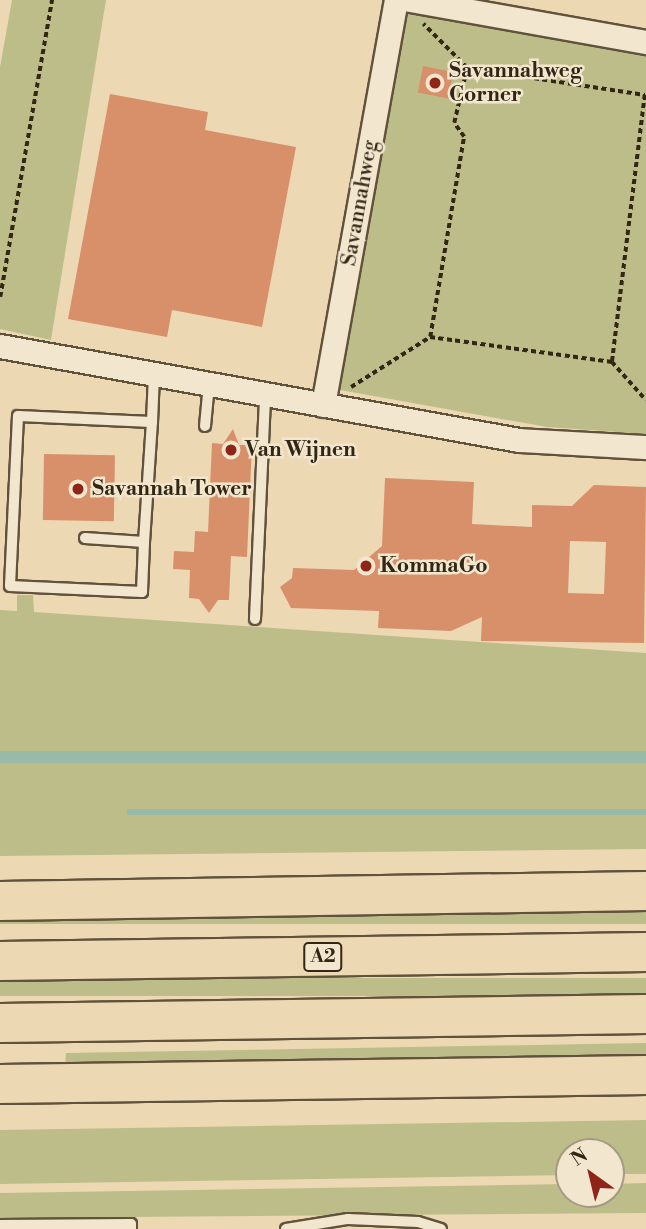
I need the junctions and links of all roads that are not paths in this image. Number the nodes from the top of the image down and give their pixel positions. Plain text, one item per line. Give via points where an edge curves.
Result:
1 (396, 0) edge
2 (414, 10) edge
3 (646, 42) edge
4 (0, 346) edge
5 (154, 375) junction
6 (209, 384) junction
7 (265, 394) junction
8 (323, 405) junction
9 (152, 422) junction
10 (205, 426) dead end
11 (646, 447) edge
12 (85, 538) dead end
13 (144, 541) junction
14 (255, 620) dead end
15 (646, 891) edge
16 (0, 901) edge
17 (646, 952) edge
18 (0, 961) edge
19 (646, 1014) edge
20 (0, 1023) edge
21 (646, 1075) edge
22 (0, 1084) edge
23 (0, 1224) edge
24 (27, 1227) edge
25 (131, 1229) edge
26 (286, 1229) edge
27 (441, 1229) edge

1 - 8 street, Savannahweg
2 - 3 street
4 - 5 street
5 - 6 street
5 - 9 lane
6 - 7 street
6 - 10 lane
7 - 8 street
7 - 14 lane
8 - 11 street via 519,440
9 - 13 lane
9 - 13 lane via 18,416 10,586 142,592
12 - 13 lane
15 - 16 highway
17 - 18 highway, A2
19 - 20 highway
21 - 22 highway
23 - 24 lane
24 - 25 lane via 131,1224
26 - 27 lane via 348,1219

